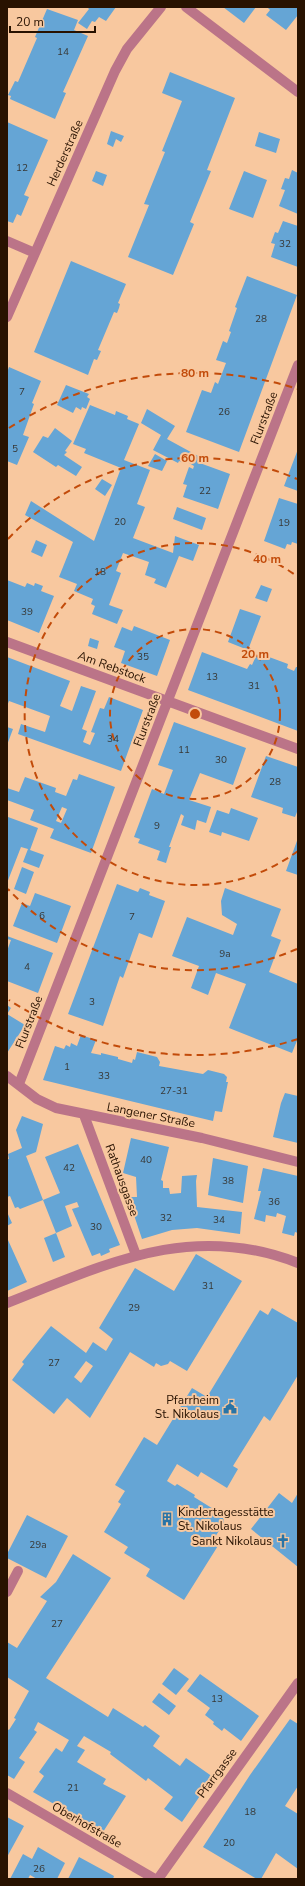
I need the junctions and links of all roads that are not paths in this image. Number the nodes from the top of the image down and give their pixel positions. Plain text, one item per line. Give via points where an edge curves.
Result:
1 (161, 7) edge
2 (186, 7) edge
3 (298, 92) edge
4 (7, 241) edge
5 (35, 253) junction
6 (7, 317) edge
7 (298, 365) edge
8 (7, 642) edge
9 (168, 701) junction
10 (298, 749) edge
11 (7, 1076) edge
12 (19, 1084) junction
13 (84, 1115) junction
14 (298, 1162) edge
15 (136, 1255) junction
16 (298, 1263) edge
17 (7, 1303) edge
18 (18, 1571) dead end
19 (7, 1592) edge
20 (298, 1683) edge
21 (7, 1793) edge
22 (154, 1879) edge
23 (158, 1879) edge

1 - 5 street, Herderstraße via 127,49 115,71
2 - 3 street
4 - 5 street
5 - 6 street, Herderstraße
7 - 9 street, Flurstraße
8 - 9 street, Am Rebstock
9 - 10 street, Am Rebstock
9 - 12 street, Flurstraße
11 - 12 street, Langener Straße
12 - 13 street, Langener Straße via 46,1104
13 - 14 street, Langener Straße via 202,1138
13 - 15 street, Rathausgasse
15 - 16 street via 184,1246 240,1246
15 - 17 street
18 - 19 street
20 - 23 street, Pfarrgasse
21 - 22 street, Oberhofstraße

